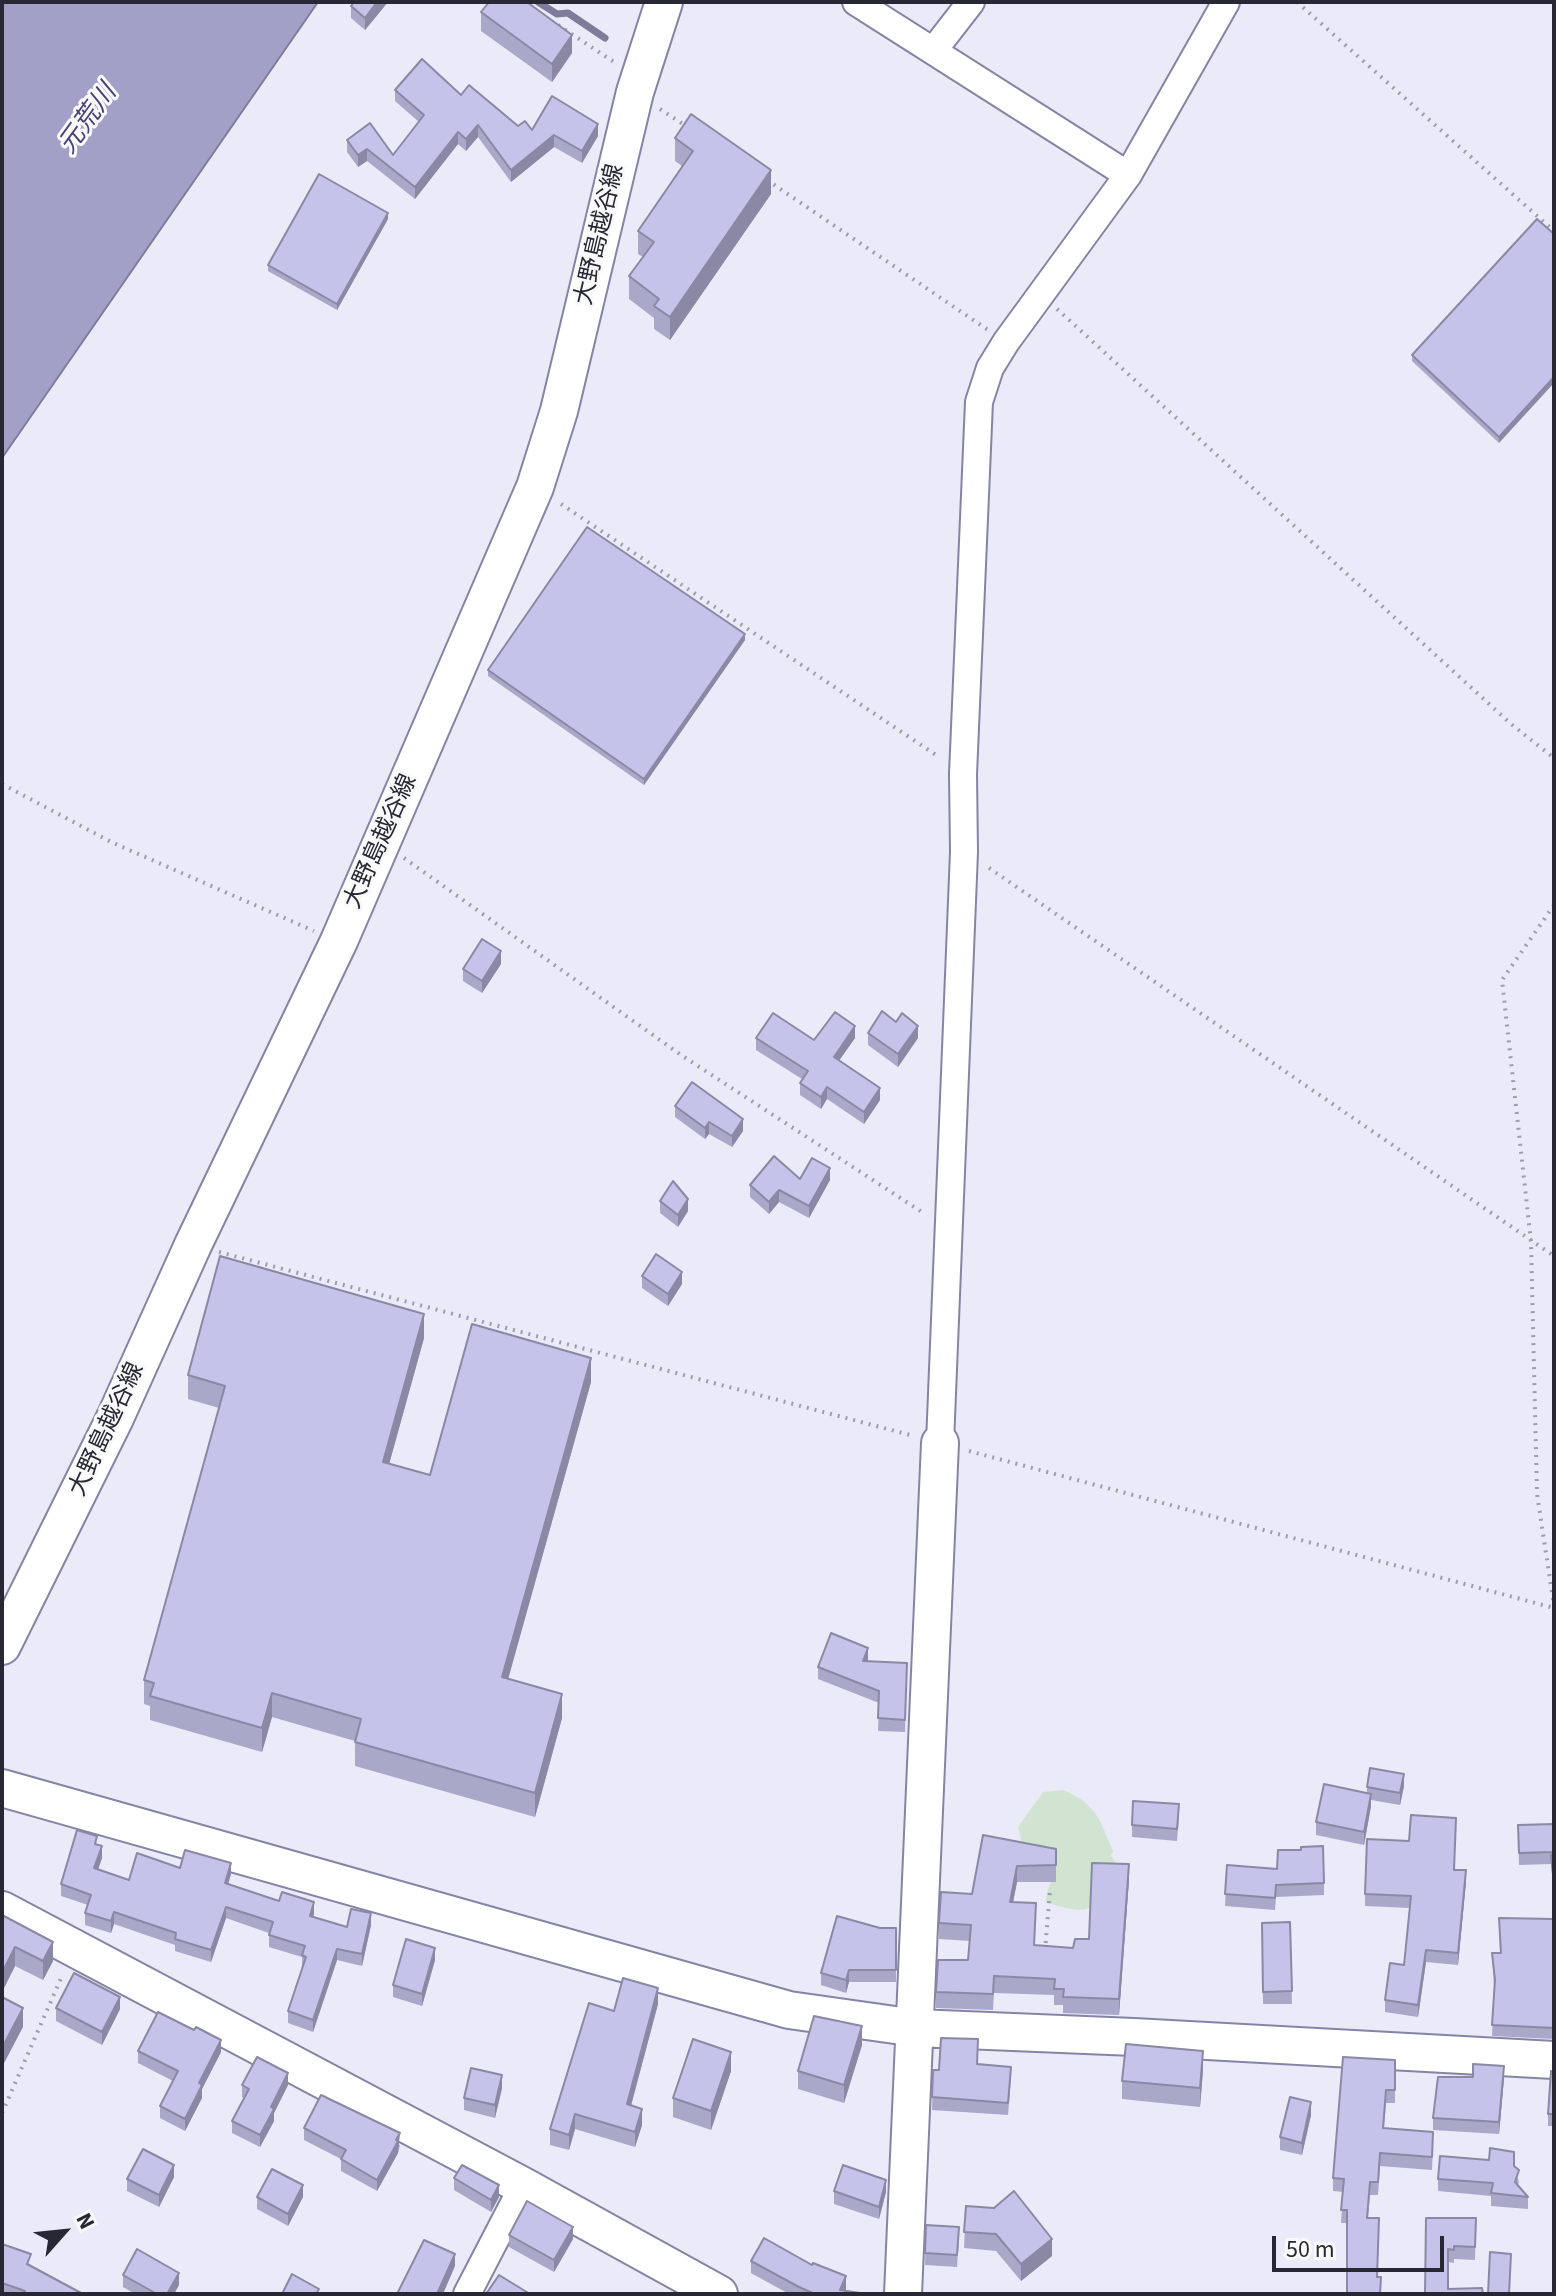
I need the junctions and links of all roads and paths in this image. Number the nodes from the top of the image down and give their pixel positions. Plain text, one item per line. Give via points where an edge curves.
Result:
1 (664, 2) edge
2 (856, 2) edge
3 (971, 2) edge
4 (1226, 2) edge
5 (1297, 2) edge
6 (555, 23) edge
7 (933, 51) junction
8 (637, 85) junction
9 (688, 127) edge
10 (755, 172) edge
11 (1128, 175) junction
12 (1554, 231) edge
13 (1041, 295) junction
14 (1006, 342) junction
15 (535, 487) junction
16 (1554, 758) edge
17 (963, 774) junction
18 (2, 784) edge
19 (383, 842) junction
20 (964, 852) junction
21 (1554, 905) edge
22 (339, 941) junction
23 (947, 1228) junction
24 (1531, 1242) junction
25 (193, 1245) junction
26 (1554, 1256) edge
27 (940, 1443) junction
28 (1554, 1607) edge
29 (2, 1646) edge
30 (2, 1788) edge
31 (1050, 1891) dead end
32 (2, 1910) edge
33 (75, 1948) junction
34 (1045, 1954) edge
35 (916, 2028) junction
36 (1554, 2060) edge
37 (2, 2113) edge
38 (523, 2186) junction
39 (467, 2294) edge
40 (719, 2294) edge
41 (903, 2294) edge

1 - 8 street, 大野島越谷線
2 - 7 street
3 - 7 street
4 - 11 street
5 - 12 path
6 - 8 path
7 - 11 street
8 - 9 path
8 - 15 street, 大野島越谷線 via 559,411
10 - 14 path
11 - 13 street
13 - 14 street
13 - 16 path
14 - 17 street via 979,402
15 - 17 path
15 - 19 street, 大野島越谷線
17 - 20 street
18 - 22 path via 111,842
19 - 22 street, 大野島越谷線
19 - 23 path via 681,1055
20 - 23 street
20 - 24 path
21 - 24 path via 1502,980
22 - 25 street, 大野島越谷線
23 - 27 street
24 - 26 path
24 - 28 path via 1537,1494
25 - 27 path
25 - 29 street, 大野島越谷線
27 - 28 path
27 - 35 street
30 - 35 street via 789,2010
31 - 34 path
32 - 33 street
33 - 37 path
33 - 38 street
35 - 36 street
35 - 41 street
38 - 39 street
38 - 40 street

